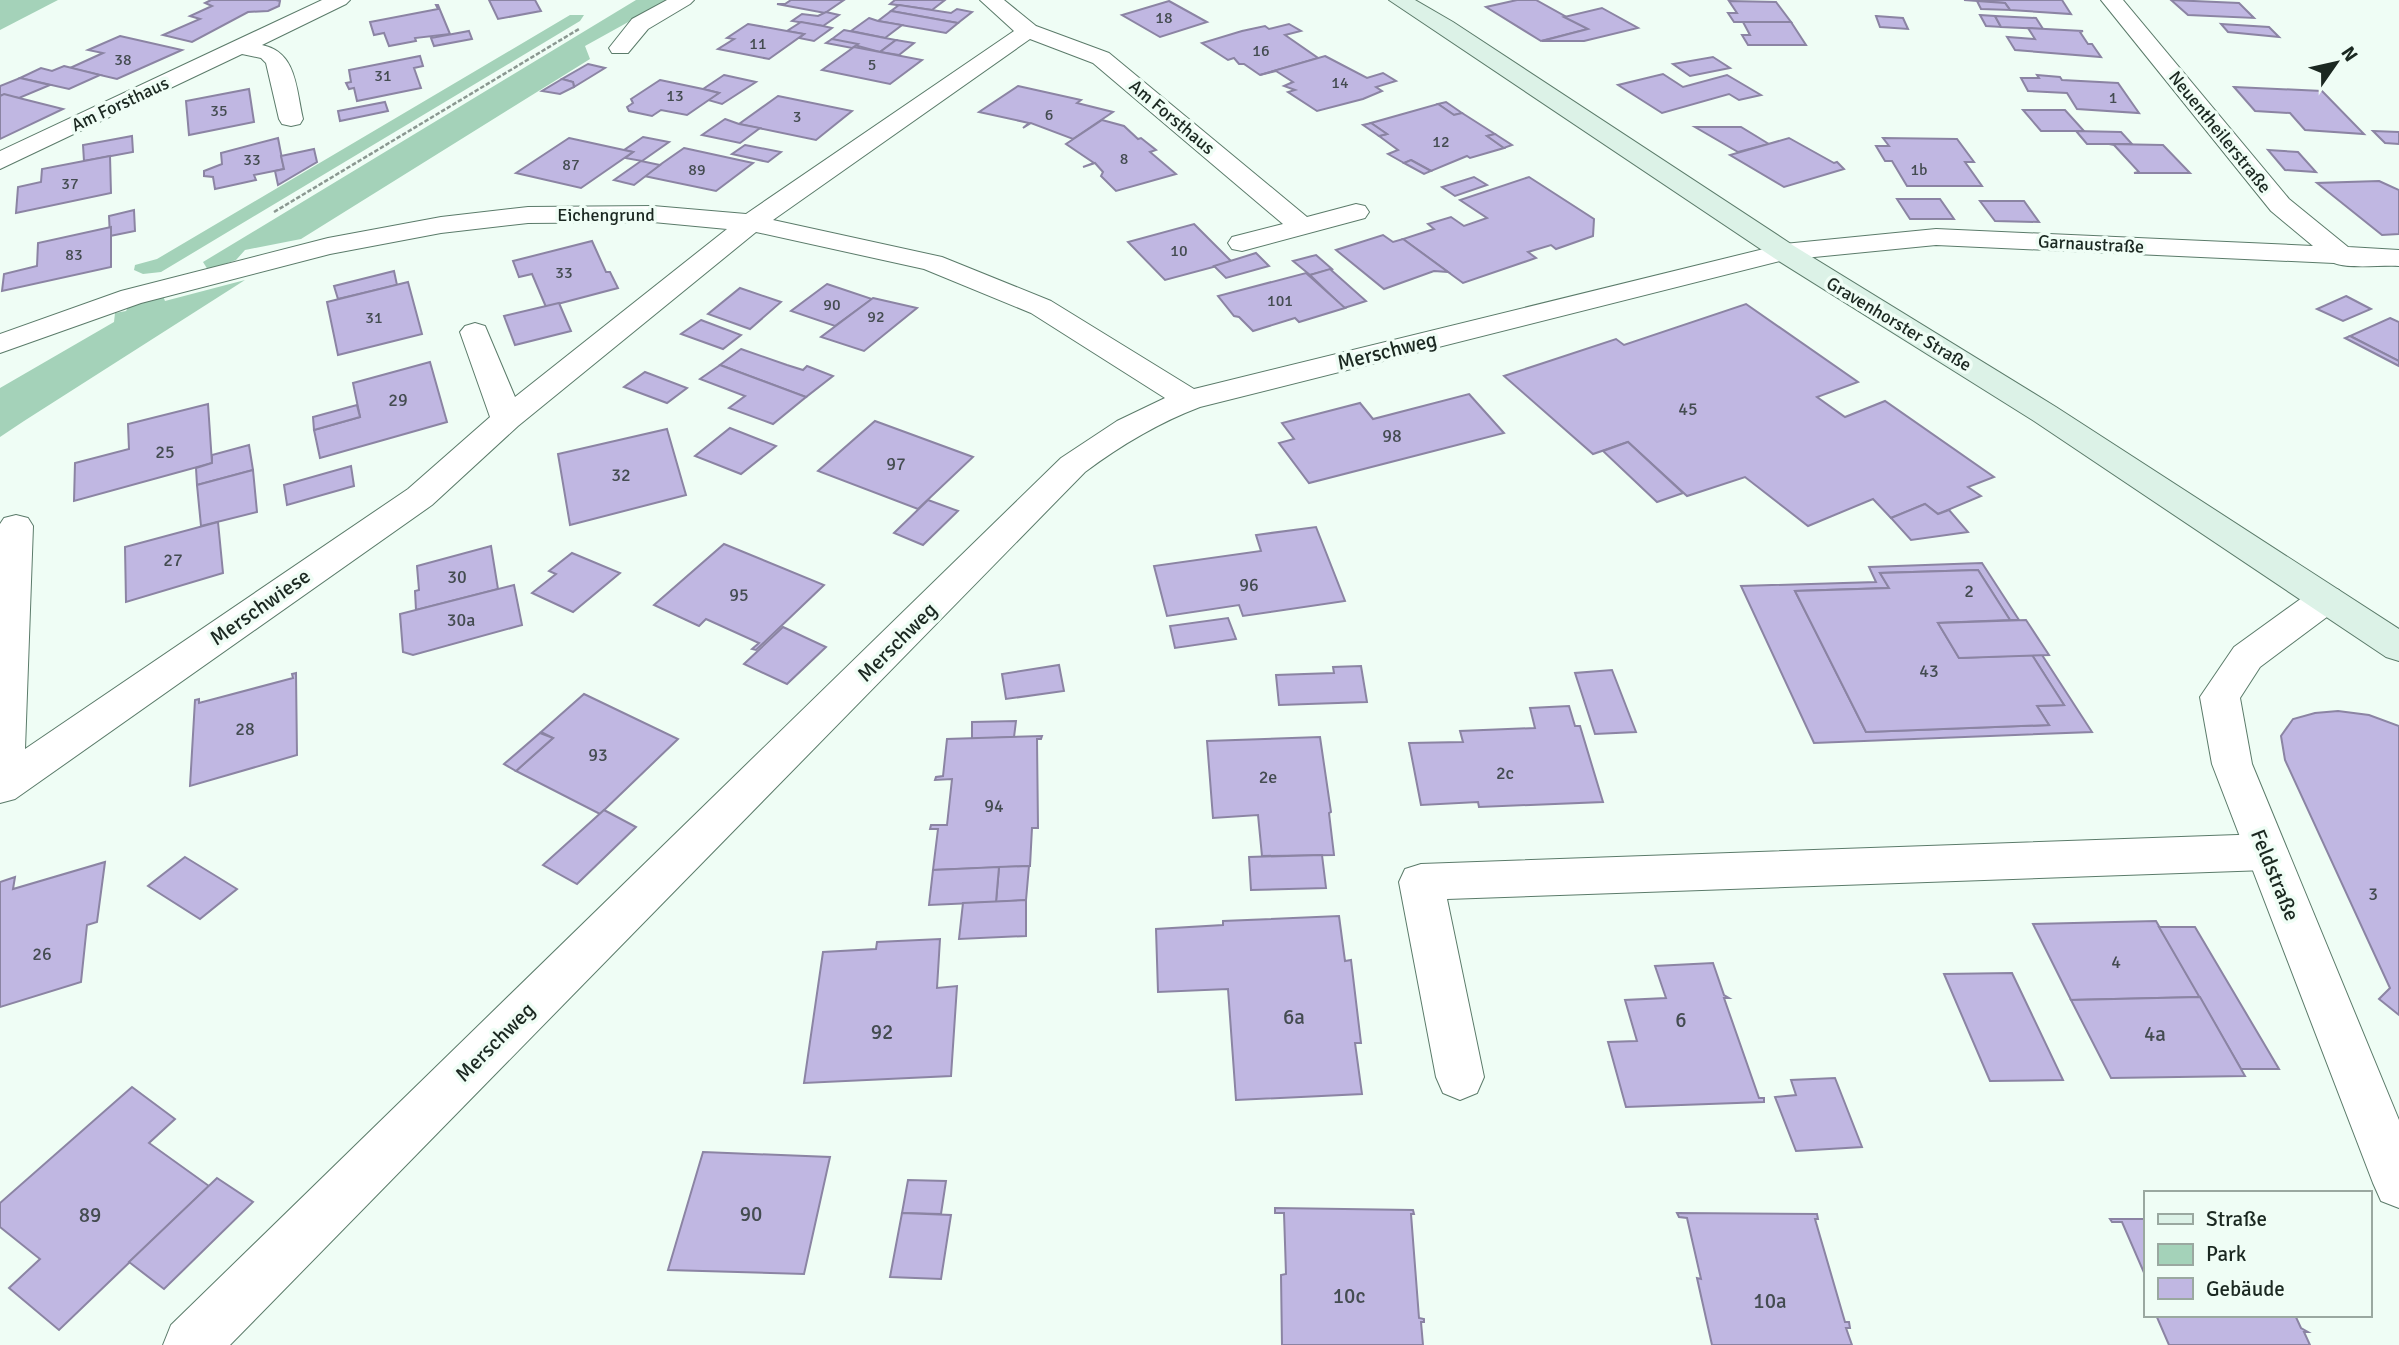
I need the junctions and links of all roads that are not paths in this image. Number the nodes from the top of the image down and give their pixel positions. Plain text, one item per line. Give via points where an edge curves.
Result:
1 (339, 0) edge
2 (683, 0) edge
3 (991, 0) edge
4 (1400, 0) edge
5 (2112, 0) edge
6 (1028, 31) junction
7 (239, 47) junction
8 (620, 48) dead end
9 (291, 119) dead end
10 (0, 161) edge
11 (1356, 212) dead end
12 (751, 223) junction
13 (1303, 226) junction
14 (1242, 243) dead end
15 (1784, 253) junction
16 (2337, 255) junction
17 (2399, 258) edge
18 (2399, 282) edge
19 (475, 332) dead end
20 (0, 344) edge
21 (1189, 400) junction
22 (507, 419) junction
23 (16, 526) dead end
24 (2326, 599) junction
25 (2399, 647) edge
26 (2, 785) edge
27 (2266, 852) junction
28 (1460, 1077) dead end
29 (2399, 1184) edge
30 (191, 1345) edge

1 - 7 street, Am Forsthaus
2 - 8 street via 640,24
3 - 6 street, Am Forsthaus
4 - 15 main road, Gravenhorster Straße
5 - 16 street, Neuentheilerstraße via 2280,205
6 - 12 street
6 - 13 street, Am Forsthaus via 1101,58
7 - 9 street via 277,60
7 - 10 street, Am Forsthaus
11 - 13 street
12 - 20 street, Eichengrund via 625,214 528,215 441,225 328,246 179,284
12 - 21 street, Eichengrund via 932,263 1029,302
12 - 22 street, Merschwiese
13 - 14 street
15 - 16 street, Garnaustraße via 1936,237
15 - 21 street, Merschweg
15 - 24 main road, Gravenhorster Straße via 2045,414
16 - 17 street, Garnaustraße
16 - 18 street
19 - 22 street
21 - 30 street, Merschweg via 1156,411 1073,465
22 - 26 street, Merschwiese via 420,497
23 - 26 street, Merschwiese
24 - 25 main road, Gravenhorster Straße
24 - 27 street, Feldstraße via 2247,657 2220,697 2232,764
27 - 28 street via 1421,883
27 - 29 street, Feldstraße

